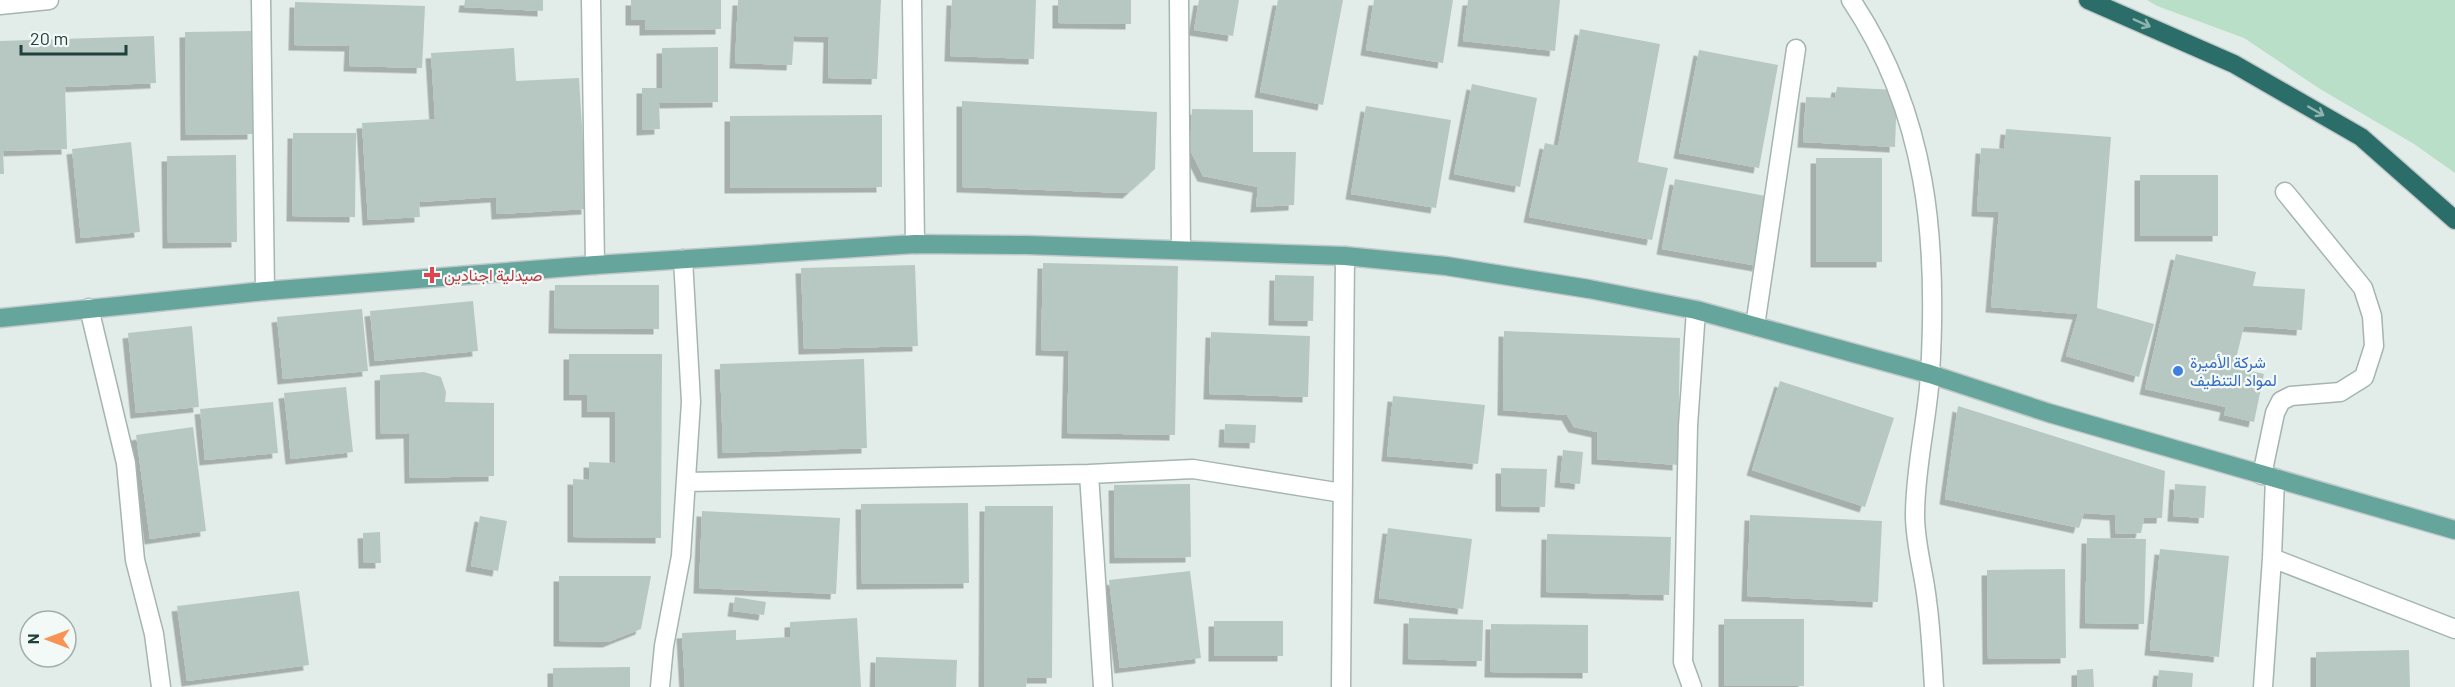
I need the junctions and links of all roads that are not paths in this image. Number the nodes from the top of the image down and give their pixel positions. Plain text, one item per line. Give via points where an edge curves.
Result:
1 (49, 0) edge
2 (261, 0) edge
3 (591, 0) edge
4 (912, 0) edge
5 (1179, 0) edge
6 (1851, 0) edge
7 (2088, 0) edge
8 (0, 5) edge
9 (1796, 49) dead end
10 (2285, 192) dead end
11 (2455, 220) edge
12 (915, 244) junction
13 (1181, 250) junction
14 (1345, 256) junction
15 (683, 259) junction
16 (595, 265) junction
17 (265, 291) junction
18 (89, 308) junction
19 (1696, 310) junction
20 (0, 318) edge
21 (1755, 326) junction
22 (1930, 374) junction
23 (1089, 474) junction
24 (2268, 477) junction
25 (686, 482) junction
26 (1342, 493) junction
27 (2455, 530) edge
28 (2272, 558) junction
29 (2455, 629) edge
30 (161, 687) edge
31 (660, 687) edge
32 (1103, 687) edge
33 (1341, 687) edge
34 (1692, 687) edge
35 (1934, 687) edge
36 (2263, 687) edge

1 - 8 street
2 - 17 street
3 - 16 street
4 - 12 street
5 - 13 street
6 - 22 street via 1884,55 1902,97 1922,172 1931,274
7 -> 11 highway via 2234,64 2361,137
9 - 21 street
10 - 24 street via 2363,288 2372,316 2374,346 2364,377 2340,392 2290,396 2281,401 2275,413
12 - 13 main road
12 - 15 main road
13 - 14 main road
14 - 19 main road via 1457,268
14 - 26 street
15 - 16 main road
15 - 25 street via 691,402
16 - 17 main road
17 - 18 main road
18 - 20 main road
18 - 30 street via 126,463 135,560 154,634
19 - 21 main road
19 - 34 street via 1688,426 1683,662
21 - 22 main road
22 - 24 main road
22 - 35 street via 1915,517
23 - 25 street
23 - 26 street via 1193,470
23 - 32 street
24 - 27 main road
24 - 28 street
25 - 31 street via 681,556
26 - 33 street
28 - 29 street
28 - 36 street

